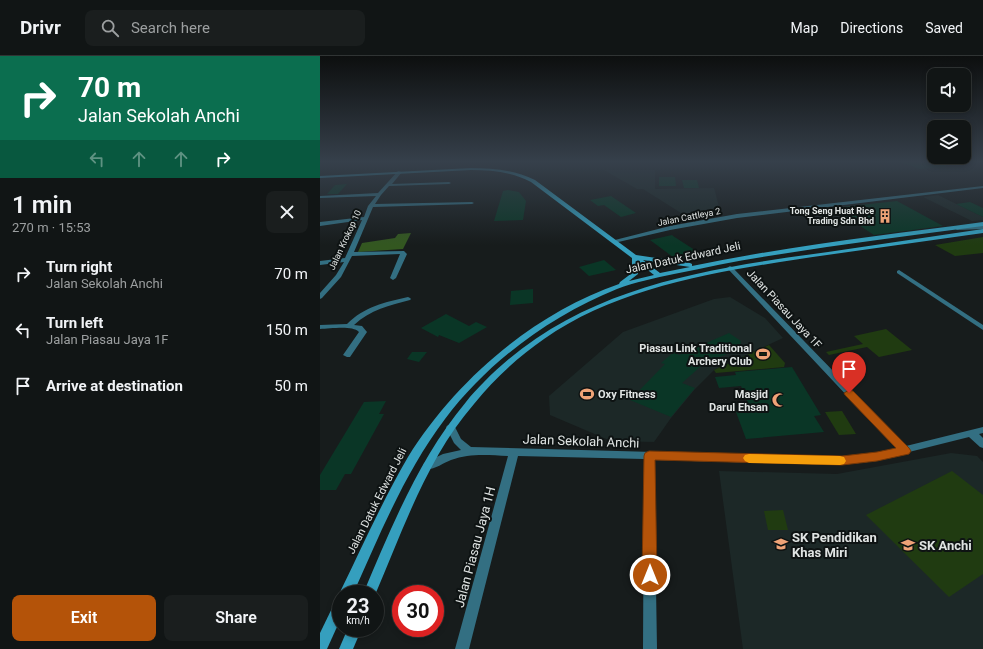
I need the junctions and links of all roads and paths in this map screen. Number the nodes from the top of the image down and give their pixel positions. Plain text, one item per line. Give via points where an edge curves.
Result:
1 (383, 190) edge
2 (546, 190) edge
3 (960, 190) edge
4 (379, 194) junction
5 (320, 197) edge
6 (472, 203) dead end
7 (371, 206) junction
8 (365, 218) junction
9 (320, 224) edge
10 (983, 226) edge
11 (983, 231) edge
12 (614, 241) junction
13 (349, 257) junction
14 (635, 257) junction
15 (320, 263) edge
16 (700, 266) junction
17 (730, 268) junction
18 (900, 272) dead end
19 (658, 275) junction
20 (686, 277) junction
21 (393, 278) dead end
22 (653, 287) junction
23 (615, 288) junction
24 (320, 296) edge
25 (408, 299) dead end
26 (349, 326) junction
27 (320, 327) edge
28 (983, 328) edge
29 (347, 355) dead end
30 (451, 427) junction
31 (983, 430) edge
32 (971, 433) junction
33 (983, 444) edge
34 (469, 450) junction
35 (905, 451) junction
36 (514, 452) junction
37 (649, 456) junction
38 (428, 466) junction
39 (350, 585) edge
40 (373, 585) edge
41 (332, 623) edge
42 (351, 637) edge
43 (320, 648) edge
44 (346, 649) edge
45 (462, 649) edge
46 (650, 649) edge

1 - 4 street, Jalan Krokop 10
2 - 12 street
3 - 12 street, Jalan Cattleya 2 via 737,216
4 - 5 street
4 - 7 street, Jalan Krokop 10
6 - 7 street
7 - 8 street, Jalan Krokop 10
8 - 9 street
8 - 13 street, Jalan Krokop 10
10 - 16 street, Jalan Datuk Edward Jeli via 796,250
11 - 17 street, Jalan Datuk Edward Jeli
12 - 14 street
13 - 15 street
13 - 21 street via 402,252 404,254
13 - 24 street, Jalan Krokop 10 via 339,276
14 - 16 street
14 - 19 street
14 - 23 street via 635,274
16 - 19 street, Jalan Datuk Edward Jeli
17 - 20 street, Jalan Datuk Edward Jeli
17 - 35 street, Jalan Piasau Jaya 1F
18 - 28 street
19 - 20 street
19 - 22 street
19 - 23 street, Jalan Datuk Edward Jeli
20 - 22 street, Jalan Datuk Edward Jeli
22 - 30 street, Jalan Datuk Edward Jeli via 627,294 594,308 533,342 510,360 470,402
23 - 39 street, Jalan Datuk Edward Jeli via 575,305 546,322 488,365 464,390 420,447 391,499
25 - 26 street via 374,308
26 - 27 street
26 - 29 street via 359,328 363,332
30 - 34 street via 457,441
30 - 38 street, Jalan Datuk Edward Jeli
31 - 32 street, Jalan Sekolah Anchi
32 - 33 street
32 - 35 street, Jalan Sekolah Anchi
34 - 36 street, Jalan Sekolah Anchi
34 - 38 street
35 - 37 street, Jalan Sekolah Anchi via 842,461
36 - 37 street, Jalan Sekolah Anchi
36 - 45 street, Jalan Piasau Jaya 1H
37 - 46 street
38 - 40 street, Jalan Datuk Edward Jeli
41 - 43 street
42 - 44 street

